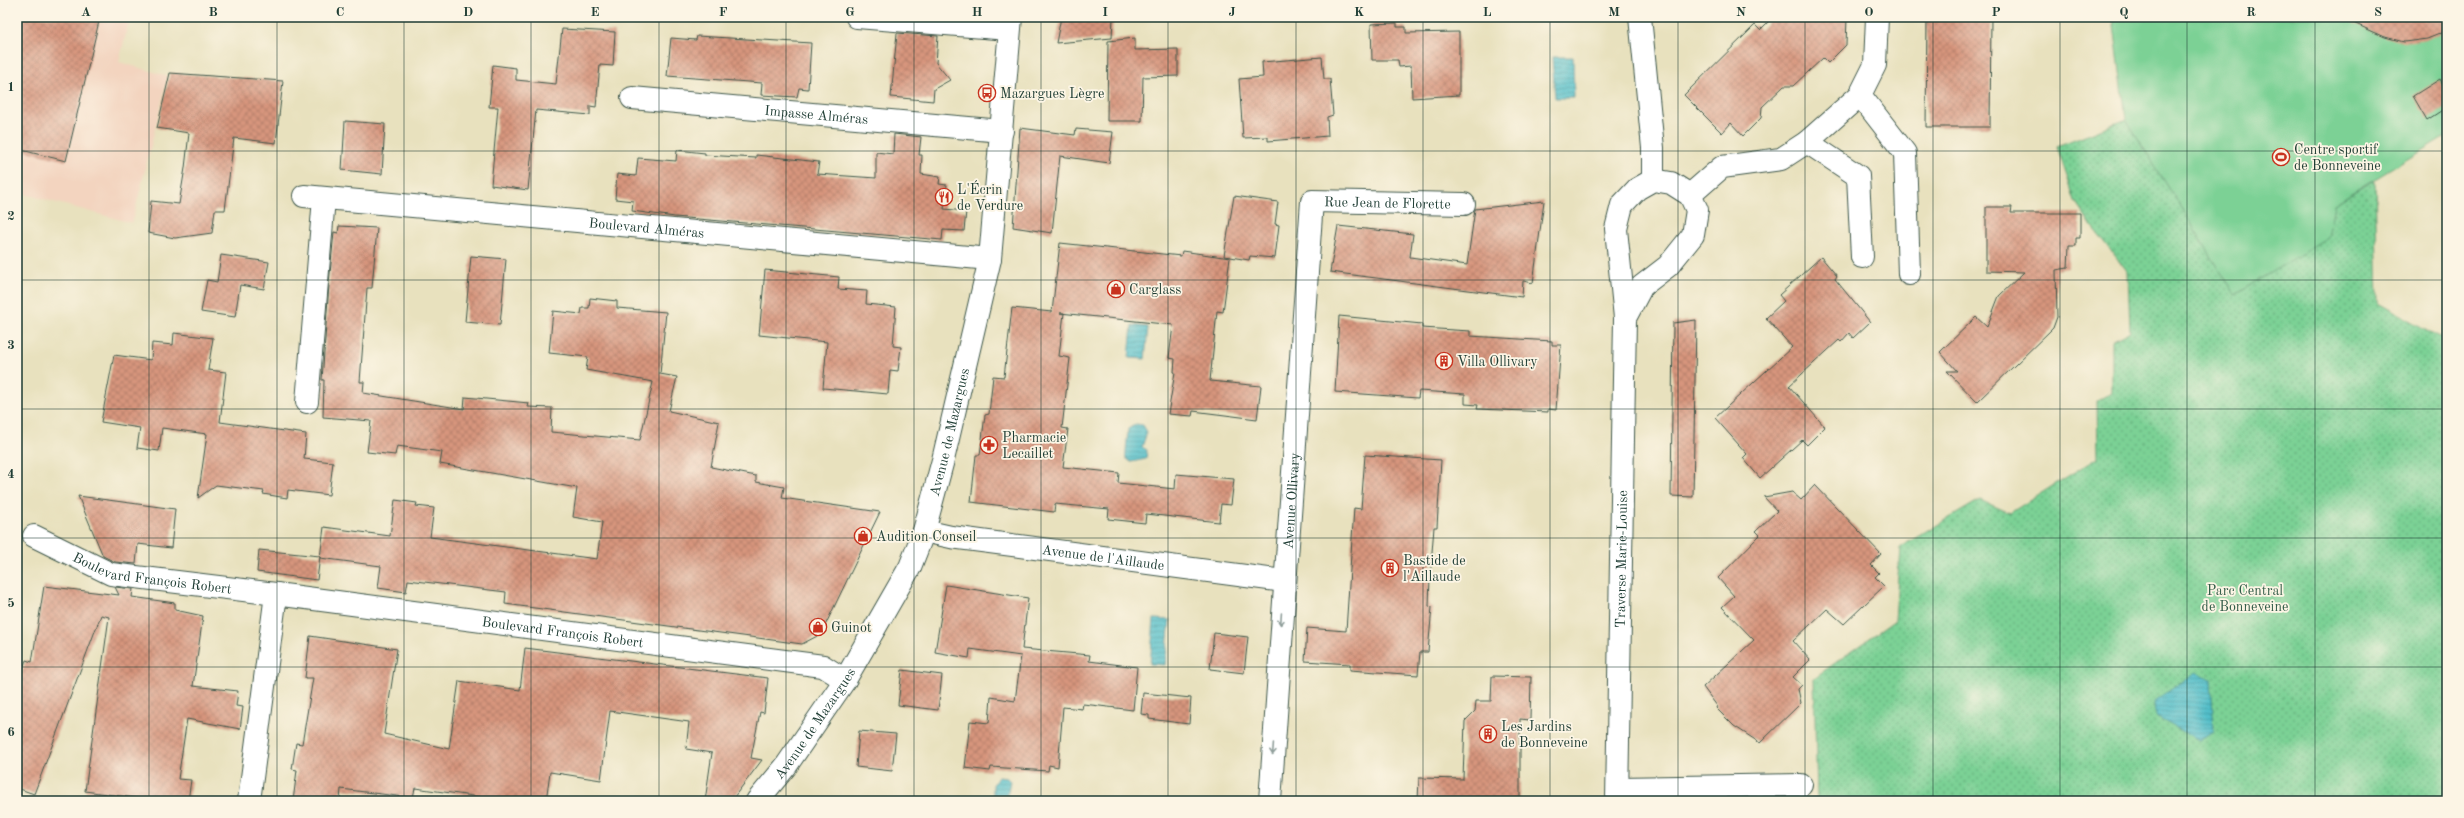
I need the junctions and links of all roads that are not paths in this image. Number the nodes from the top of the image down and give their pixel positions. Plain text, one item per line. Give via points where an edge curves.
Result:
1 (857, 17) edge
2 (1640, 17) edge
3 (1877, 17) edge
4 (1010, 23) edge
5 (1860, 95) junction
6 (632, 98) dead end
7 (1002, 130) junction
8 (1807, 142) junction
9 (1653, 180) junction
10 (1690, 195) junction
11 (1312, 201) joint
12 (1464, 204) dead end
13 (1862, 257) dead end
14 (990, 259) junction
15 (1909, 274) dead end
16 (1625, 318) junction
17 (307, 402) dead end
18 (924, 531) junction
19 (34, 536) dead end
20 (1284, 580) junction
21 (276, 594) junction
22 (845, 680) junction
23 (1801, 786) dead end
24 (1618, 795) edge
25 (249, 801) edge
26 (757, 801) edge
27 (1270, 801) edge

1 - 4 street
2 - 9 street via 1653,148
3 - 5 street via 1875,65
4 - 7 street, Avenue de Mazargues
5 - 8 street
5 - 15 street via 1905,153
6 - 7 street, Impasse Alméras
7 - 14 street, Avenue de Mazargues
8 - 10 street via 1781,159 1722,167
8 - 13 street via 1858,176
9 - 10 street via 1671,183
9 - 16 street, Traverse Marie-Louise via 1637,189 1622,205 1616,229
10 - 16 street, Traverse Marie-Louise via 1698,210 1693,235 1668,266 1642,286
11 - 12 street, Rue Jean de Florette
11 - 20 street, Avenue Ollivary
14 - 17 street, Boulevard Alméras via 314,197
14 - 18 street, Avenue de Mazargues
16 - 24 street, Traverse Marie-Louise
18 - 20 street, Avenue de l'Aillaude via 951,537
18 - 22 street, Avenue de Mazargues via 910,567
19 - 21 street, Boulevard François Robert via 111,574
20 -> 27 street, Avenue Ollivary
21 - 22 street, Boulevard François Robert via 822,666
21 - 25 street
22 - 26 street, Avenue de Mazargues via 786,766
23 - 24 street

